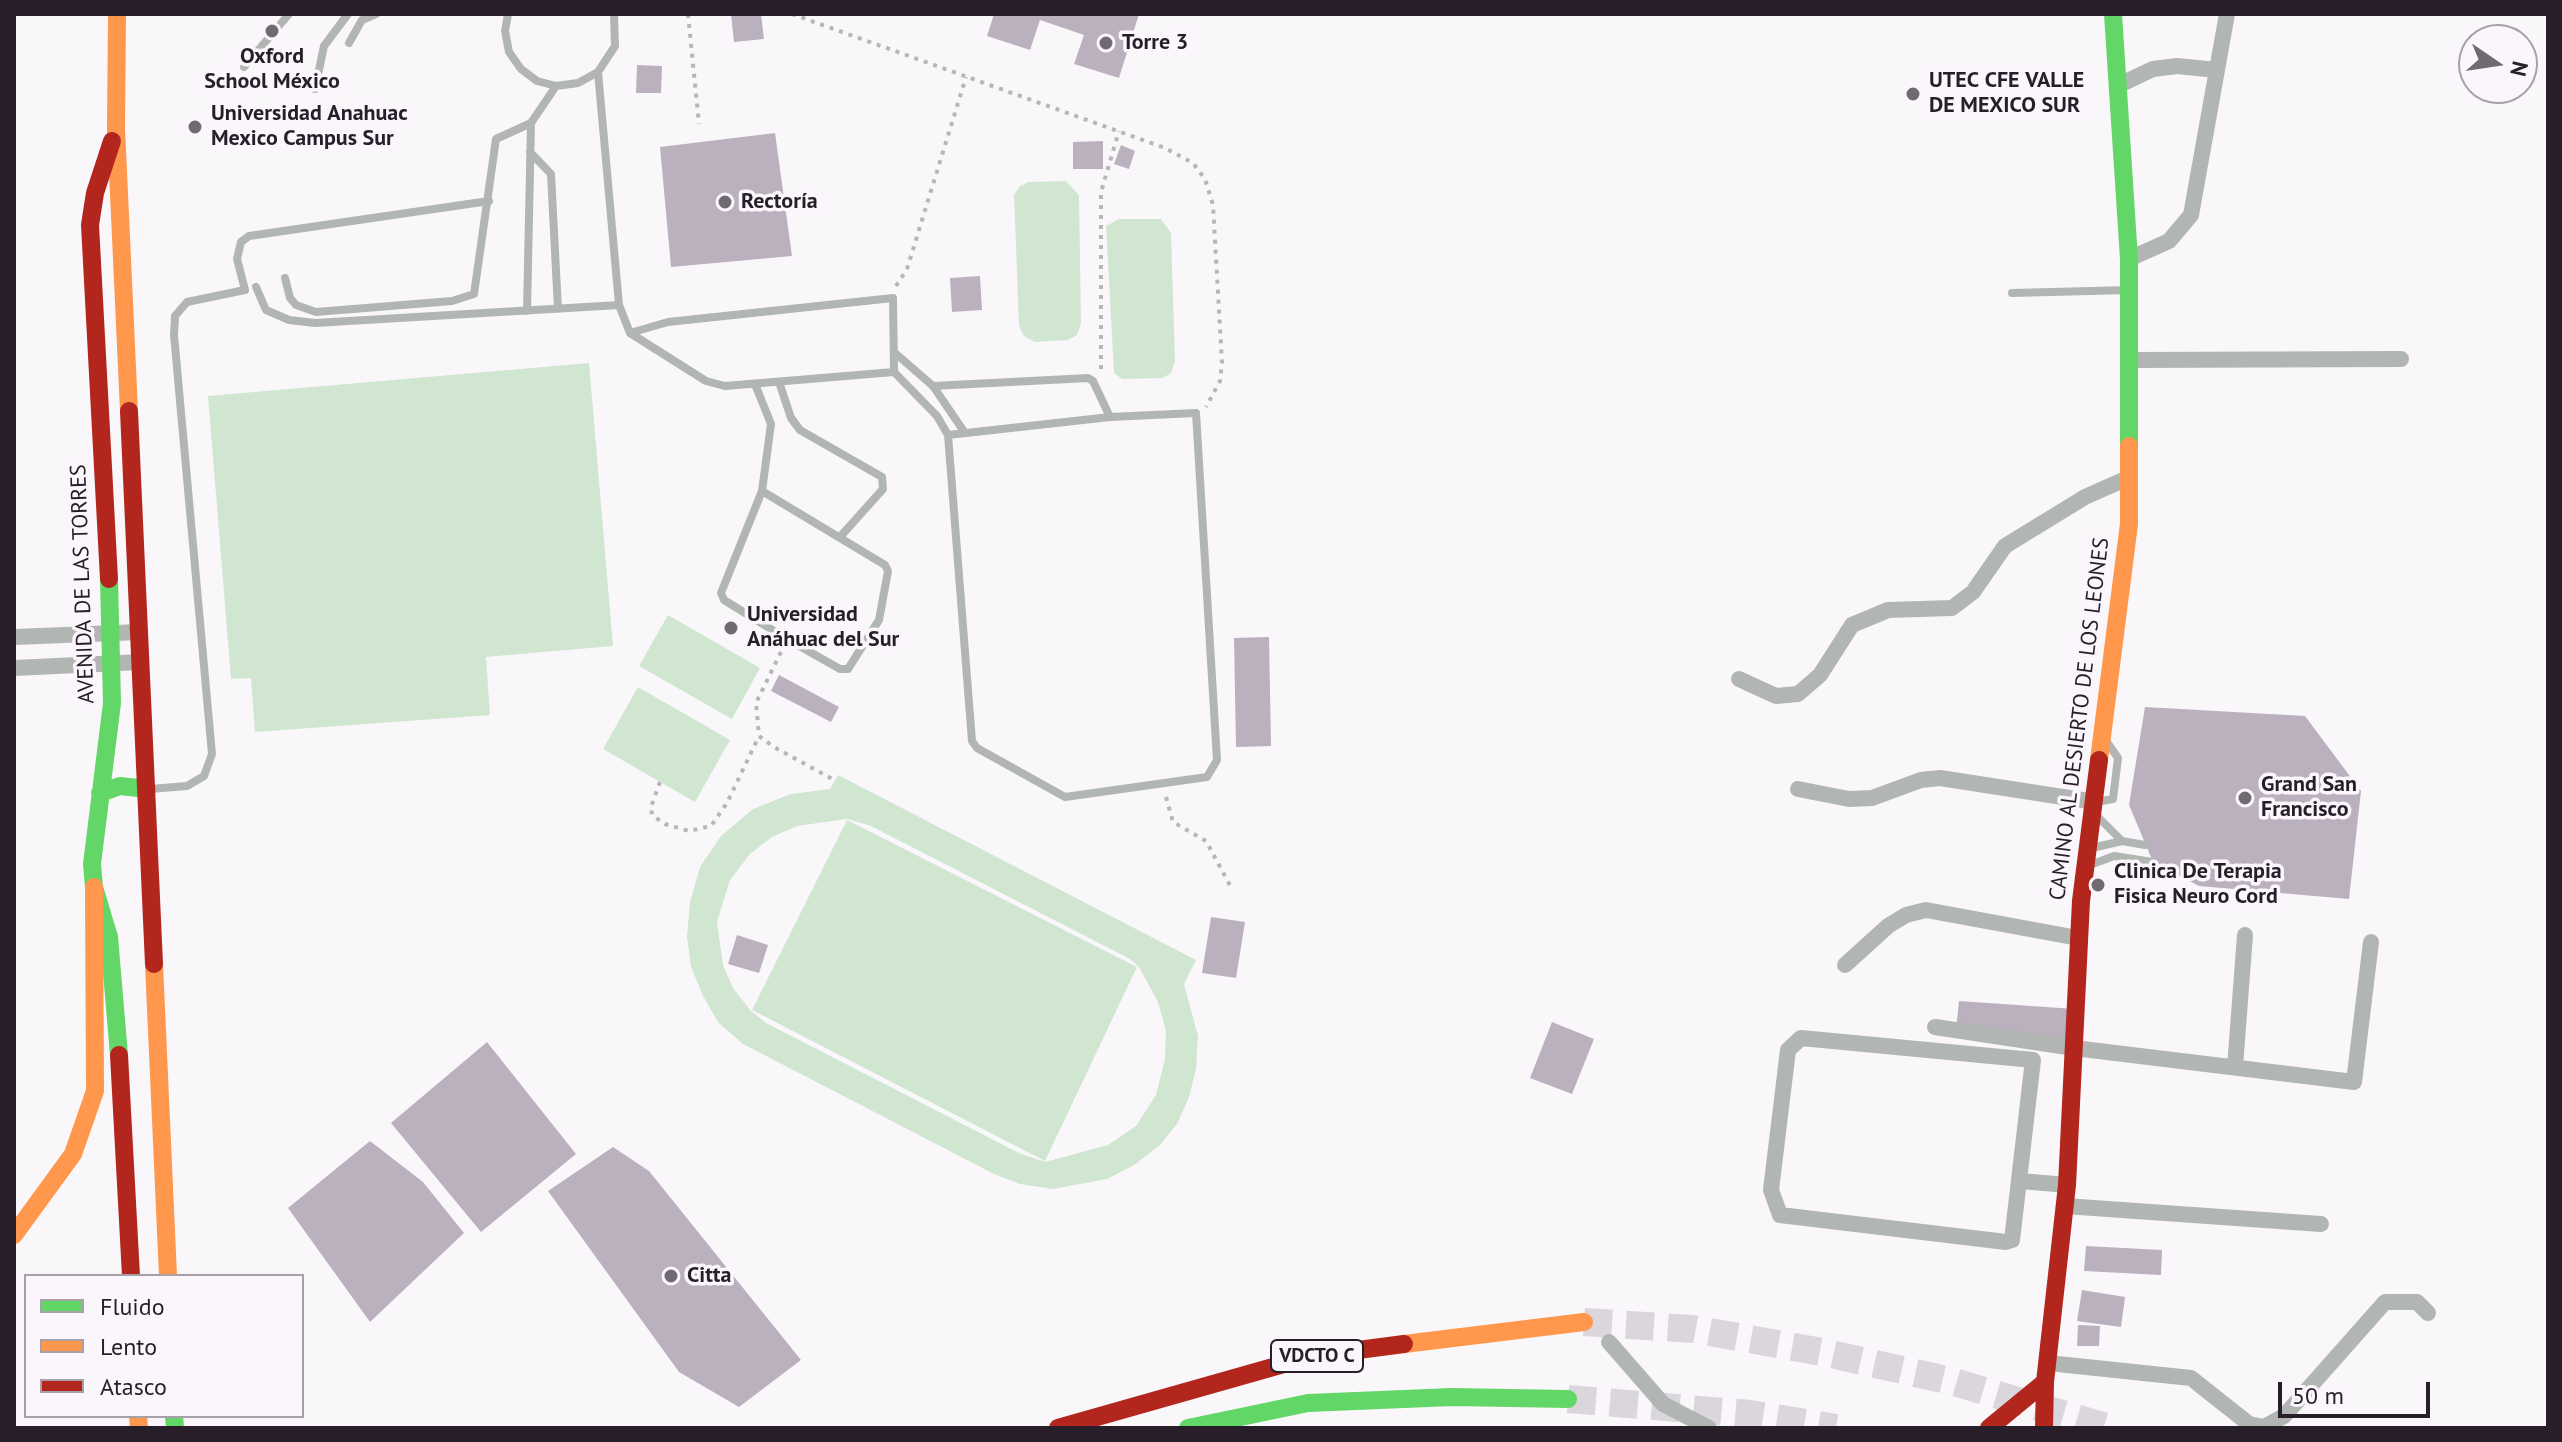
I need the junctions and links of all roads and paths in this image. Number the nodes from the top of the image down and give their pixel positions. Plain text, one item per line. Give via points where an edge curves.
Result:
1 (117, 14) edge
2 (289, 14) edge
3 (348, 14) edge
4 (376, 14) edge
5 (508, 14) edge
6 (614, 14) edge
7 (688, 14) edge
8 (792, 14) edge
9 (2113, 14) edge
10 (2227, 14) edge
11 (349, 43) dead end
12 (244, 67) dead end
13 (2217, 70) junction
14 (598, 72) junction
15 (966, 77) junction
16 (556, 86) junction
17 (2117, 86) junction
18 (315, 89) dead end
19 (531, 123) junction
20 (699, 124) dead end
21 (116, 129) junction
22 (1119, 131) junction
23 (530, 152) junction
24 (489, 201) junction
25 (2129, 259) junction
26 (285, 278) dead end
27 (256, 287) dead end
28 (2130, 290) junction
29 (2012, 293) dead end
30 (890, 297) junction
31 (619, 305) junction
32 (558, 309) junction
33 (527, 311) junction
34 (630, 333) junction
35 (895, 353) junction
36 (2401, 359) dead end
37 (2132, 360) junction
38 (894, 372) junction
39 (1093, 381) junction
40 (779, 382) junction
41 (755, 384) junction
42 (933, 386) junction
43 (1110, 417) junction
44 (1199, 418) junction
45 (965, 433) junction
46 (948, 435) junction
47 (2130, 477) junction
48 (762, 491) junction
49 (840, 537) junction
50 (140, 632) junction
51 (112, 634) junction
52 (14, 637) edge
53 (787, 639) junction
54 (141, 662) junction
55 (112, 663) junction
56 (14, 668) edge
57 (1739, 679) dead end
58 (759, 736) junction
59 (834, 780) dead end
60 (660, 782) dead end
61 (1164, 783) junction
62 (147, 789) junction
63 (1798, 789) dead end
64 (100, 793) junction
65 (2095, 807) junction
66 (2122, 841) junction
67 (2145, 845) dead end
68 (2086, 858) junction
69 (2153, 862) dead end
70 (94, 887) junction
71 (1232, 889) dead end
72 (2245, 935) dead end
73 (2078, 938) junction
74 (2371, 942) dead end
75 (1845, 965) dead end
76 (1935, 1027) dead end
77 (2074, 1048) junction
78 (2235, 1067) junction
79 (2021, 1181) junction
80 (2067, 1185) junction
81 (2065, 1206) junction
82 (2321, 1224) dead end
83 (14, 1235) edge
84 (131, 1274) edge
85 (168, 1274) edge
86 (2428, 1313) dead end
87 (1584, 1322) tunnel mouth
88 (1609, 1342) dead end
89 (2046, 1372) junction
90 (1568, 1399) tunnel mouth
91 (1058, 1428) edge
92 (1188, 1428) edge
93 (1709, 1428) edge
94 (1989, 1428) edge
95 (2044, 1428) edge

1 - 21 main road, AVENIDA DE LAS TORRES
2 - 12 lane
3 - 18 lane via 324,46
4 - 11 lane via 362,20
5 - 16 lane via 509,52 537,81
6 - 14 lane via 615,46
7 - 20 path
8 - 15 path
9 - 17 main road, CAMINO AL DESIERTO DE LOS LEONES
10 - 13 street
13 - 17 street via 2153,69
13 - 25 street via 2191,215 2169,241
14 - 16 lane via 578,83
14 - 31 lane
15 - 22 path
15 - 30 path via 907,269
16 - 19 lane
17 - 25 main road, CAMINO AL DESIERTO DE LOS LEONES
19 - 23 lane
19 - 24 lane via 496,139
21 - 50 main road, AVENIDA DE LAS TORRES
21 - 51 main road, AVENIDA DE LAS TORRES via 90,225
22 - 39 path via 1101,192 1103,359 1100,376
22 - 44 path via 1193,163 1213,205 1222,363 1220,381
23 - 32 lane via 551,174
23 - 33 lane
24 - 26 lane via 474,294 452,301 316,312 296,305
24 - 62 lane via 249,236 241,242 237,259 245,290 187,302 175,316 212,754 204,776 187,786
25 - 28 main road, CAMINO AL DESIERTO DE LOS LEONES
27 - 33 lane via 266,310 315,323
28 - 29 lane
28 - 37 main road, CAMINO AL DESIERTO DE LOS LEONES
30 - 34 lane via 668,322
30 - 35 lane via 896,302
31 - 32 lane
31 - 34 lane
32 - 33 lane
34 - 41 lane via 706,381
35 - 38 lane
35 - 42 lane
36 - 37 street
37 - 47 main road, CAMINO AL DESIERTO DE LOS LEONES
38 - 40 lane
38 - 46 lane via 937,416
39 - 42 lane
39 - 43 lane
40 - 41 lane
40 - 49 lane via 800,430 884,482
41 - 48 lane via 771,424
42 - 45 lane
43 - 44 lane via 1191,412
43 - 45 lane
44 - 61 lane via 1217,760 1207,777
45 - 46 lane
46 - 61 lane via 969,732 977,748 1065,797
47 - 57 street via 2085,497 2005,546 1973,592 1952,608 1888,610 1852,625 1820,675 1798,694 1776,696
47 - 65 main road, CAMINO AL DESIERTO DE LOS LEONES
48 - 49 lane
48 - 53 lane via 721,593 724,600
49 - 53 lane via 888,571 879,620 848,669
50 - 51 street
50 - 54 main road, AVENIDA DE LAS TORRES
51 - 52 street
51 - 55 main road, AVENIDA DE LAS TORRES
53 - 58 path via 756,703
54 - 55 street
54 - 62 main road, AVENIDA DE LAS TORRES
55 - 56 street
55 - 64 main road, AVENIDA DE LAS TORRES via 108,750
58 - 59 path
58 - 60 path via 711,826 689,831 652,815
61 - 71 path via 1173,822 1206,841
62 - 64 main road via 120,786
62 - 85 main road, AVENIDA DE LAS TORRES
63 - 65 street via 1872,798 1940,778
64 - 70 main road, AVENIDA DE LAS TORRES via 93,837
65 - 66 lane
65 - 68 main road, CAMINO AL DESIERTO DE LOS LEONES
66 - 67 lane
66 - 68 lane
68 - 69 lane
68 - 73 main road, CAMINO AL DESIERTO DE LOS LEONES
70 - 83 main road via 95,1091 73,1154
70 - 84 main road, AVENIDA DE LAS TORRES via 115,982
72 - 78 street
73 - 75 street via 1926,910 1888,926
73 - 77 main road, CAMINO AL DESIERTO DE LOS LEONES
74 - 78 street via 2354,1082
76 - 77 street
77 - 78 street
77 - 80 main road, CAMINO AL DESIERTO DE LOS LEONES
79 - 79 street via 2034,1068 2029,1057 1801,1038 1788,1050 1771,1190 1780,1215 2006,1242 2015,1235
79 - 80 street
80 - 81 main road, CAMINO AL DESIERTO DE LOS LEONES
81 - 82 street
81 - 89 main road, CAMINO AL DESIERTO DE LOS LEONES
86 - 89 street via 2417,1302 2385,1302 2284,1416 2264,1427 2249,1424 2191,1378
87 - 91 main road, VDCTO C via 1312,1356
88 - 93 street via 1663,1404
89 - 94 main road
89 - 95 main road, CAMINO AL DESIERTO DE LOS LEONES
90 - 92 main road, VDCTO C via 1308,1403

